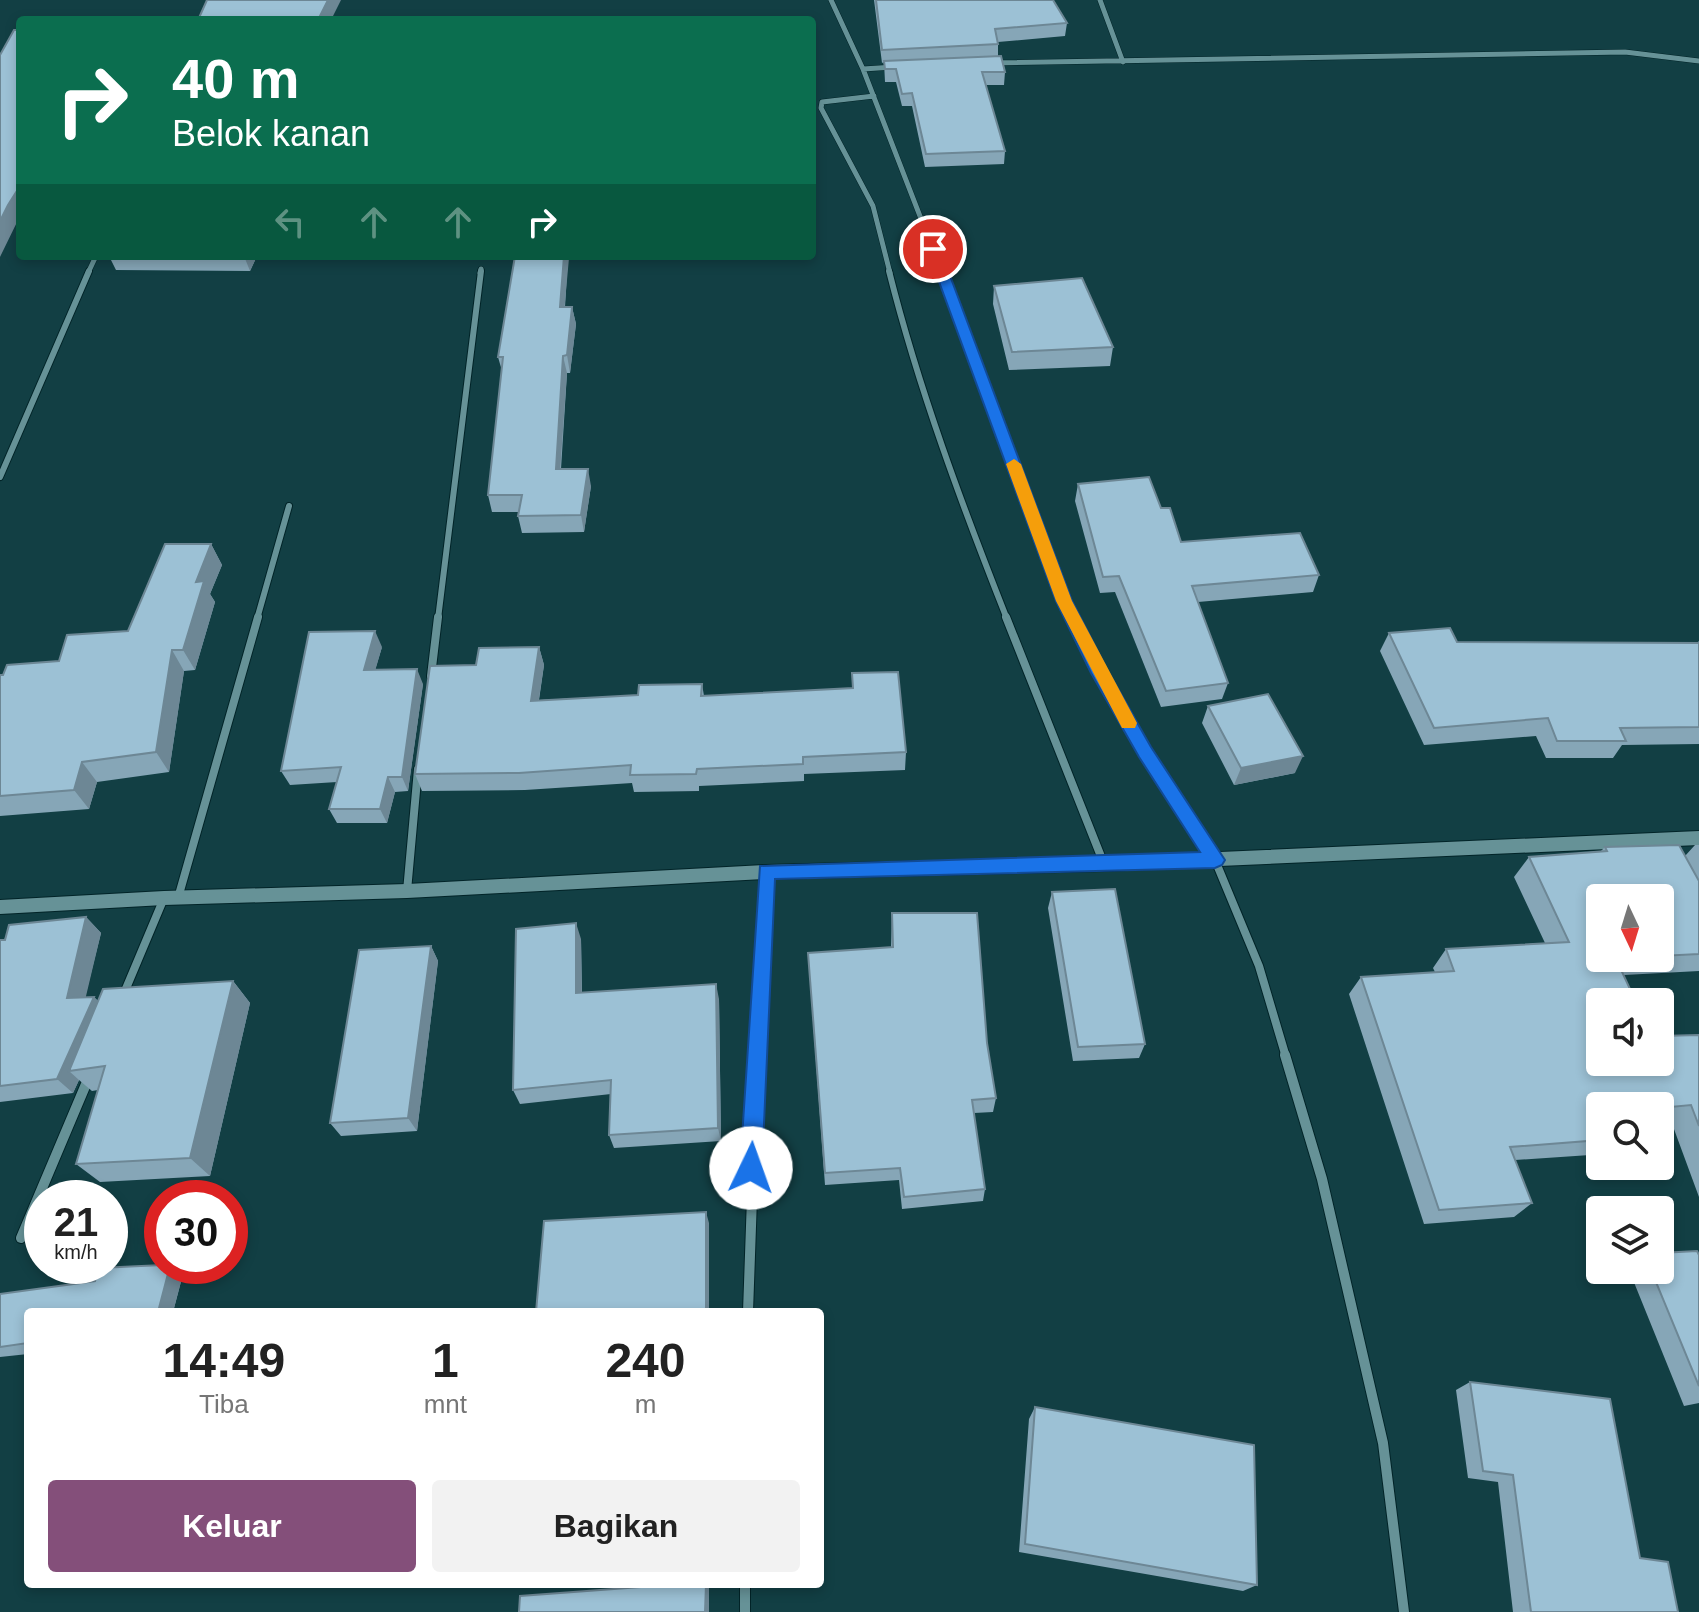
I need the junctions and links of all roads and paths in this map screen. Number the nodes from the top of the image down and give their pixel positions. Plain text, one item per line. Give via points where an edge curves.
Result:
1 (831, 0) edge
2 (1100, 0) edge
3 (1699, 61) edge
4 (1123, 62) junction
5 (990, 63) edge
6 (895, 67) edge
7 (863, 69) junction
8 (874, 96) junction
9 (94, 260) edge
10 (481, 269) dead end
11 (0, 477) edge
12 (289, 506) dead end
13 (430, 684) edge
14 (419, 762) edge
15 (1699, 838) edge
16 (1215, 860) junction
17 (1104, 864) junction
18 (766, 872) junction
19 (407, 891) junction
20 (171, 898) junction
21 (0, 907) edge
22 (117, 1011) edge
23 (93, 1068) edge
24 (21, 1238) dead end
25 (748, 1308) edge
26 (745, 1588) edge
27 (745, 1612) edge
28 (1404, 1612) edge

1 - 7 street
2 - 4 street
3 - 4 street via 1625,52
4 - 5 street
6 - 7 street
7 - 8 street
8 - 16 street via 1064,601 1145,752
8 - 17 street via 822,102 821,108 873,206 908,347 965,512
9 - 11 street
10 - 13 street
12 - 20 street
14 - 19 street
15 - 16 street via 1659,846
16 - 17 street
16 - 28 street via 1259,966 1322,1179 1383,1443
17 - 18 street
18 - 19 street
18 - 25 street
19 - 20 street
20 - 21 street
20 - 22 street
23 - 24 street
26 - 27 street

